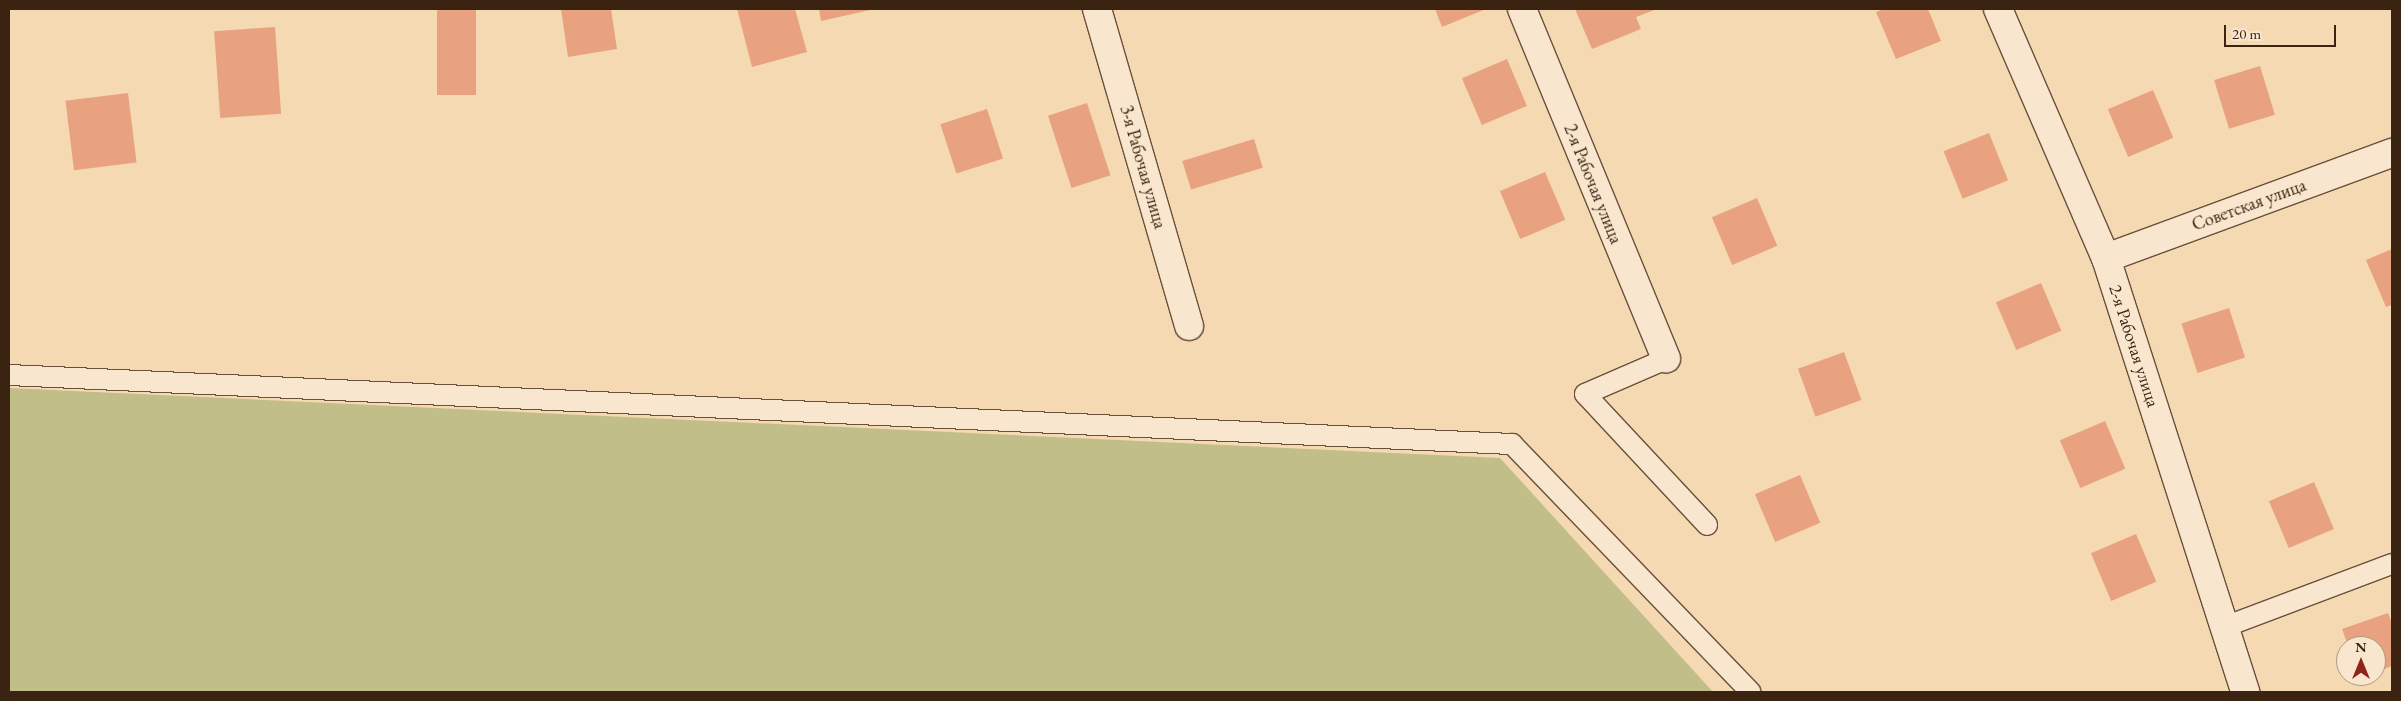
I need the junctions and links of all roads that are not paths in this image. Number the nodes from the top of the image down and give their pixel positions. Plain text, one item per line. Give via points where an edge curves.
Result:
1 (1097, 9) edge
2 (1522, 9) edge
3 (1998, 9) edge
4 (2392, 153) edge
5 (2106, 258) junction
6 (1189, 326) dead end
7 (1666, 359) joint
8 (9, 375) edge
9 (1707, 525) dead end
10 (2392, 564) edge
11 (2224, 627) junction
12 (1751, 692) edge
13 (2245, 692) edge

1 - 6 street, 3-я Рабочая улица
2 - 7 street, 2-я Рабочая улица
3 - 5 street, 2-я Рабочая улица
4 - 5 street, Советская улица
5 - 11 street, 2-я Рабочая улица
7 - 9 lane via 1584,394
8 - 12 lane via 1512,444
10 - 11 lane
11 - 13 street, 2-я Рабочая улица

